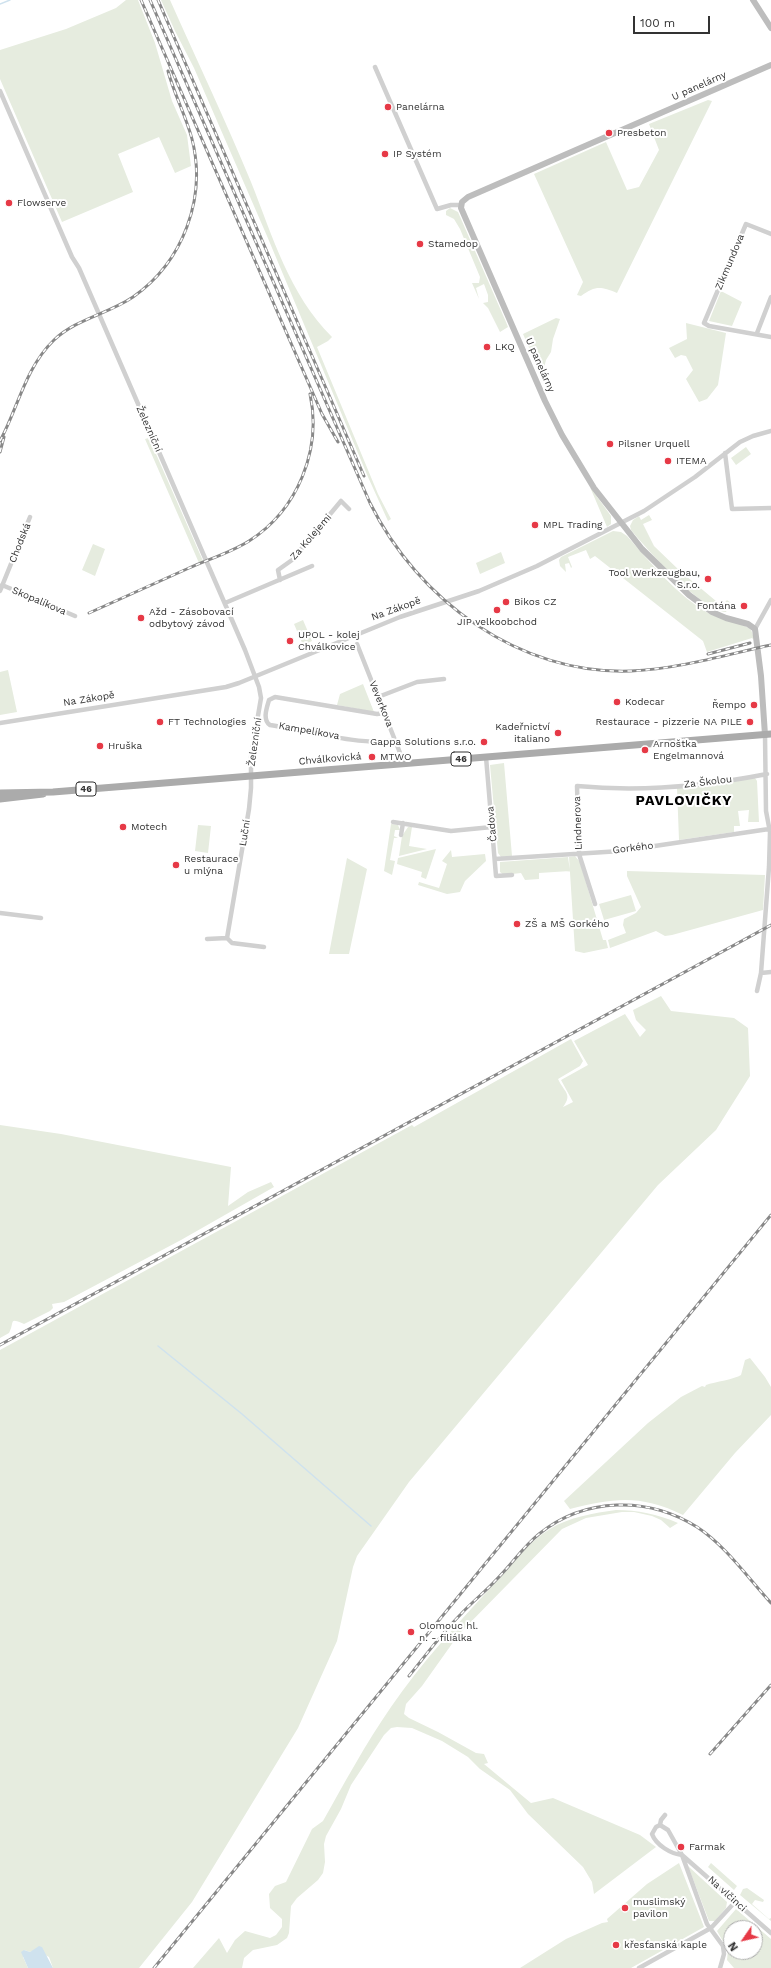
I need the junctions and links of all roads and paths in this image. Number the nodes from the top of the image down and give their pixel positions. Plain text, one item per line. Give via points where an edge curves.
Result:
1 (753, 0) edge
2 (771, 28) edge
3 (771, 66) edge
4 (375, 67) dead end
5 (0, 91) edge
6 (461, 204) junction
7 (771, 234) edge
8 (771, 296) edge
9 (757, 333) junction
10 (771, 337) edge
11 (771, 431) edge
12 (725, 454) junction
13 (349, 508) dead end
14 (771, 508) edge
15 (30, 517) dead end
16 (621, 523) junction
17 (312, 566) dead end
18 (280, 580) junction
19 (2, 586) junction
20 (0, 591) edge
21 (771, 600) edge
22 (225, 603) junction
23 (75, 616) dead end
24 (755, 629) junction
25 (357, 644) dead end
26 (256, 676) junction
27 (444, 678) dead end
28 (378, 697) junction
29 (385, 713) junction
30 (0, 723) edge
31 (768, 735) edge
32 (395, 740) junction
33 (486, 756) junction
34 (404, 763) junction
35 (767, 774) junction
36 (251, 776) junction
37 (577, 786) joint
38 (53, 792) junction
39 (0, 793) edge
40 (0, 799) edge
41 (393, 822) dead end
42 (402, 823) junction
43 (492, 827) junction
44 (769, 829) junction
45 (401, 835) dead end
46 (581, 854) junction
47 (495, 860) junction
48 (512, 876) dead end
49 (595, 904) dead end
50 (0, 913) edge
51 (41, 918) dead end
52 (227, 938) junction
53 (207, 939) dead end
54 (264, 947) dead end
55 (771, 972) edge
56 (761, 973) junction
57 (757, 991) dead end
58 (665, 1815) dead end
59 (660, 1825) junction
60 (682, 1855) junction
61 (736, 1902) junction
62 (711, 1928) junction
63 (771, 1933) edge
64 (639, 1968) edge
65 (720, 1968) edge

1 - 2 street
3 - 6 street, U panelárny via 468,197
4 - 6 street, U panelárny via 437,209
5 - 22 street, Železniční
6 - 16 street, U panelárny via 462,213 551,414 577,462
7 - 9 street, Zikmundova via 746,224 704,324
8 - 9 street
9 - 10 street
11 - 12 street, Na Zákopě via 747,438
12 - 14 street via 732,510
12 - 16 street, Na Zákopě via 671,494
13 - 18 street, Za Kolejemi via 341,501 292,560 278,570
15 - 19 street, Chodská
16 - 24 street via 655,563 701,605
16 - 26 street, Na Zákopě via 480,591 400,617
17 - 18 street, Za Kolejemi
18 - 22 street, Za Kolejemi
19 - 20 street, Chodská
19 - 23 street, Skopalíkova
21 - 24 street
22 - 26 street, Železniční
24 - 31 street
25 - 28 street, Veverkova
26 - 30 street, Na Zákopě via 226,687
26 - 36 street, Železniční via 261,698 250,757
27 - 28 street via 417,682
28 - 29 street, Veverkova
29 - 32 street, Veverkova
29 - 32 street, Kampelíkova via 377,714 275,697 269,700 266,718 270,725 378,742
31 - 33 main road, Chválkovická / 46
31 - 35 street
32 - 34 street, Veverkova
33 - 34 main road, Chválkovická / 46
33 - 43 street, Čadova
34 - 36 main road, Chválkovická / 46
35 - 37 street, Za Školou via 688,785 618,789
35 - 44 street via 766,811
36 - 38 main road, Chválkovická / 46
36 - 52 street, Luční via 249,809
37 - 46 street, Lindnerova
38 - 39 main road, Chválkovická
38 - 40 main road, Chválkovická via 25,798
41 - 42 street
42 - 43 street via 451,831
42 - 45 street
43 - 47 street, Čadova
44 - 46 street, Gorkého via 621,851
44 - 56 street
46 - 47 street, Gorkého
46 - 49 street, Lindnerova
47 - 48 street, Čadova via 496,876
50 - 51 street
52 - 53 street
52 - 54 street via 232,943
55 - 56 street
56 - 57 street
58 - 59 street
59 - 60 street, Na vlčinci via 668,1830
59 - 60 street, Na vlčinci via 652,1834 654,1839 676,1855
60 - 61 street, Na vlčinci
60 - 62 street via 707,1924
61 - 62 street
61 - 63 street, Na vlčinci
62 - 64 street
62 - 65 street via 724,1948

